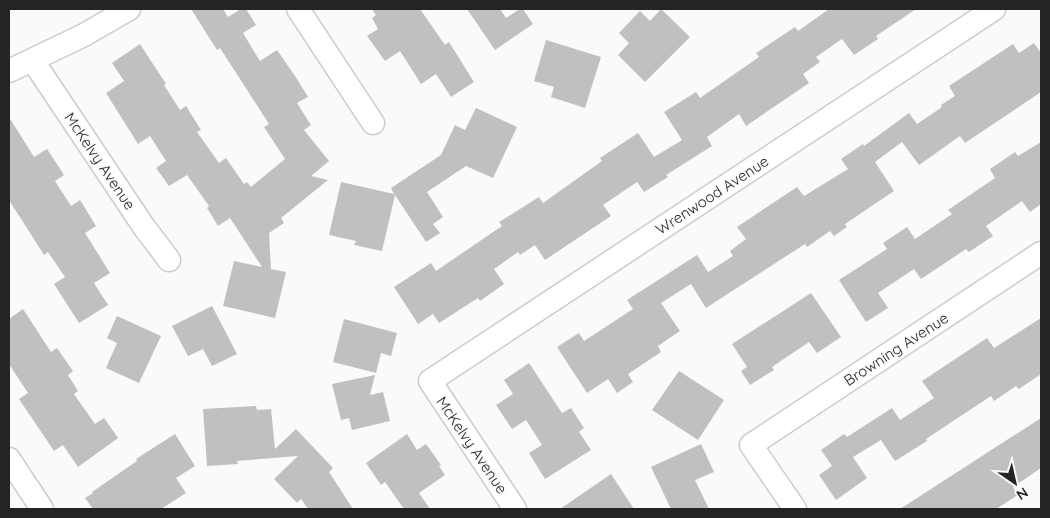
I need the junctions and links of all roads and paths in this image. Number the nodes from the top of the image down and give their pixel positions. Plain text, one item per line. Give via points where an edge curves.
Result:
1 (129, 9) edge
2 (298, 9) edge
3 (994, 9) edge
4 (33, 61) junction
5 (9, 71) edge
6 (373, 123) dead end
7 (1041, 253) edge
8 (169, 260) dead end
9 (430, 381) joint
10 (9, 459) edge
11 (42, 509) edge
12 (516, 509) edge
13 (795, 509) edge

1 - 4 street
2 - 6 street
3 - 9 street, Wrenwood Avenue
4 - 5 street
4 - 8 street, McKelvy Avenue
7 - 13 street, Browning Avenue via 751,445
9 - 12 street, McKelvy Avenue
10 - 11 street

